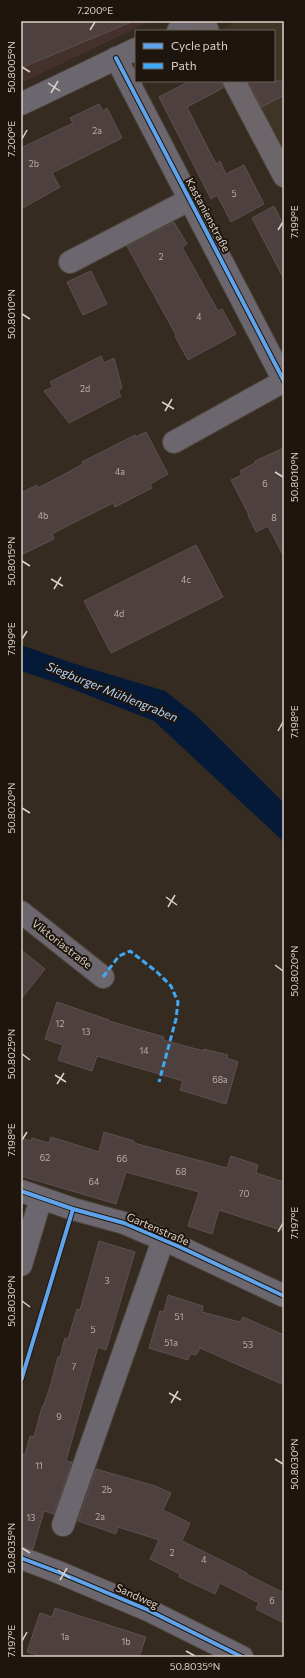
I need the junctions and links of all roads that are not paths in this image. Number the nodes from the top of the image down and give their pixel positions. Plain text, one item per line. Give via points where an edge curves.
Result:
1 (200, 21) edge
2 (203, 21) edge
3 (180, 30) edge
4 (208, 30) edge
5 (135, 49) edge
6 (116, 58) junction
7 (235, 82) edge
8 (21, 104) edge
9 (284, 176) edge
10 (190, 200) junction
11 (70, 262) dead end
12 (284, 381) edge
13 (174, 442) dead end
14 (21, 912) edge
15 (103, 977) dead end
16 (31, 1194) edge
17 (163, 1240) junction
18 (21, 1265) edge
19 (284, 1296) edge
20 (63, 1526) dead end
21 (21, 1558) edge
22 (242, 1657) edge

1 - 3 street
2 - 4 main road
5 - 6 street
6 - 8 street
6 - 10 street, Kastanienstraße
7 - 9 main road
10 - 11 street
10 - 12 street, Kastanienstraße
12 - 13 street
14 - 15 street, Viktoriastraße
16 - 17 street, Gartenstraße via 124,1223
16 - 18 street
17 - 19 street, Gartenstraße
17 - 20 street
21 - 22 street, Sandweg via 148,1610

